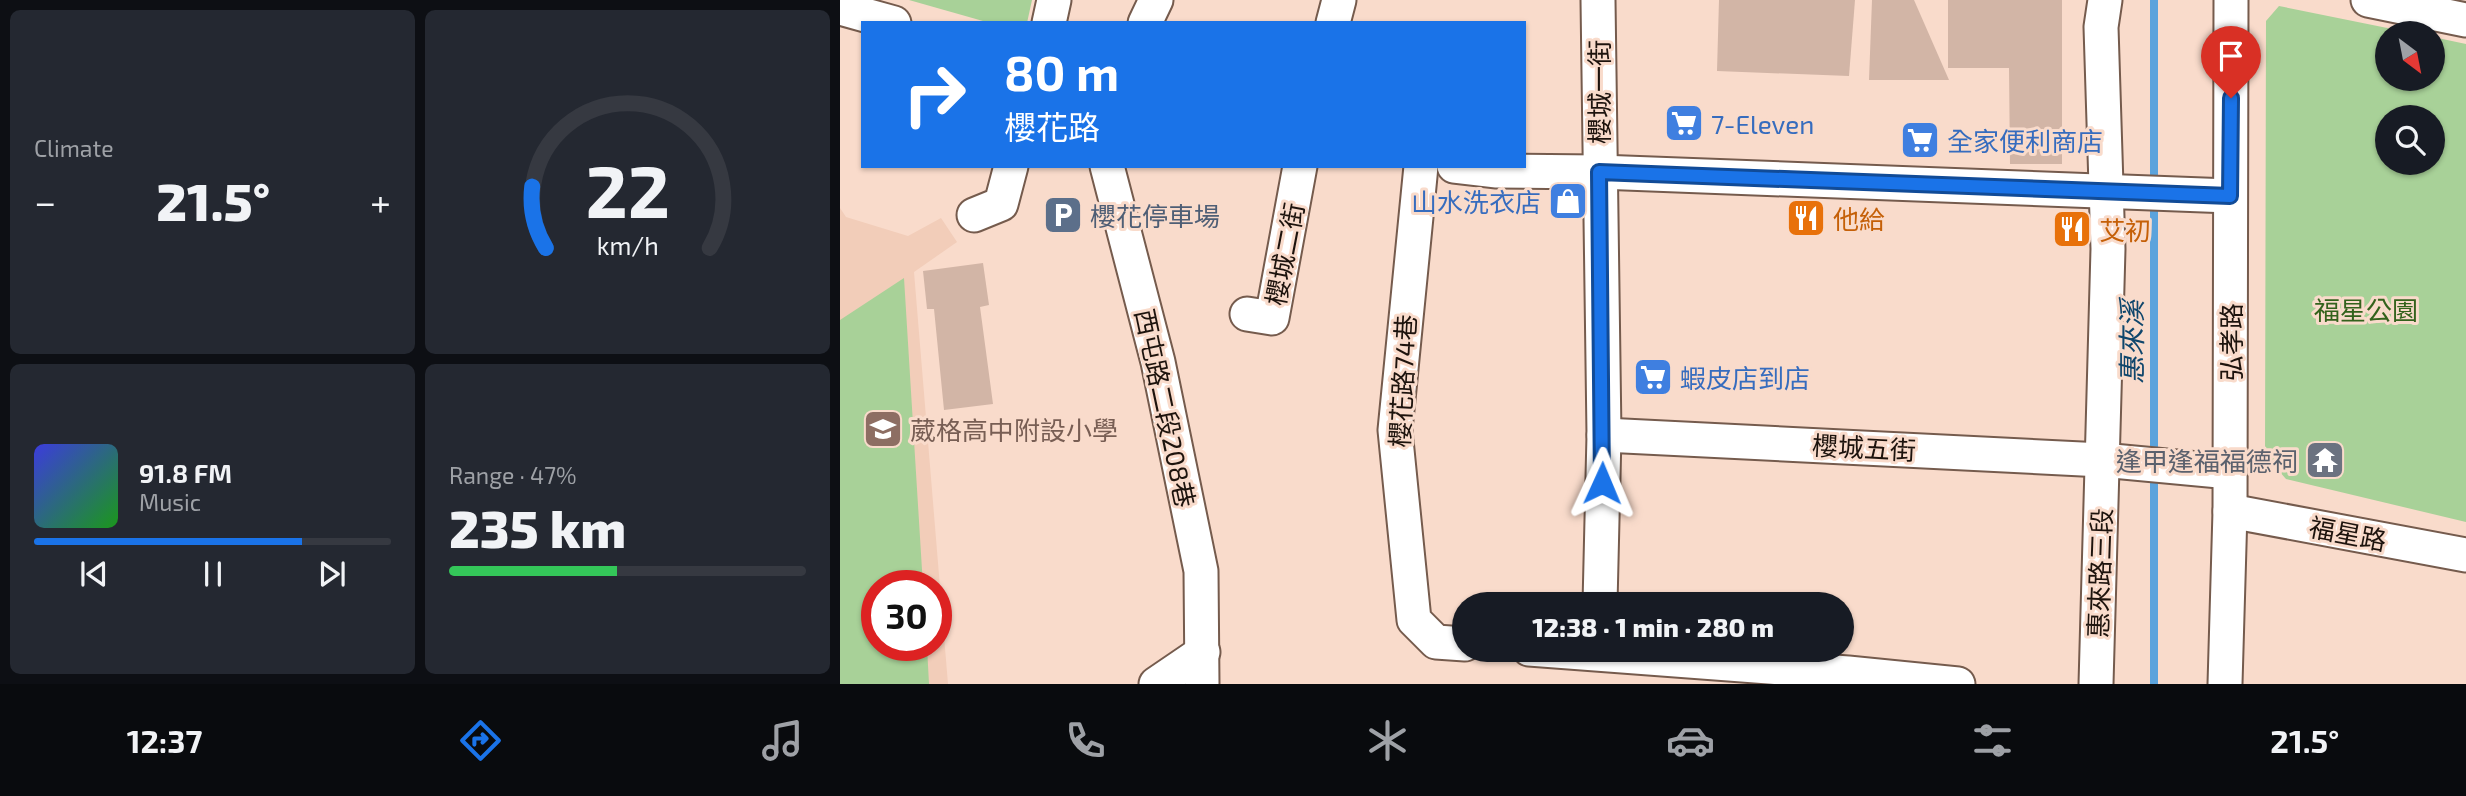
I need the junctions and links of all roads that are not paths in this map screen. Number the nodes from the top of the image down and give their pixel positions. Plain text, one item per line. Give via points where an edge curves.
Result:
1 (1054, 0) edge
2 (1156, 0) edge
3 (1339, 0) edge
4 (1598, 0) edge
5 (2105, 0) edge
6 (2231, 0) edge
7 (2368, 0) edge
8 (2422, 5) edge
9 (840, 8) edge
10 (2466, 20) edge
11 (887, 21) edge
12 (1049, 21) edge
13 (1146, 21) edge
14 (1334, 21) edge
15 (1010, 168) edge
16 (1108, 168) edge
17 (1300, 168) edge
18 (1421, 168) edge
19 (1471, 168) edge
20 (1599, 172) junction
21 (2115, 192) junction
22 (2223, 196) junction
23 (974, 215) dead end
24 (1247, 314) dead end
25 (1604, 435) junction
26 (2113, 461) junction
27 (2220, 470) junction
28 (2230, 511) junction
29 (2466, 555) edge
30 (1600, 592) edge
31 (1452, 643) edge
32 (1598, 663) edge
33 (1203, 668) edge
34 (1156, 684) edge
35 (1958, 684) edge
36 (2096, 684) edge
37 (2225, 684) edge

1 - 12 street
2 - 13 street
3 - 14 street
4 - 20 street, 櫻城一街
5 - 21 street, 惠來路三段 via 2101,27
6 - 22 street, 弘孝路
7 - 8 street
8 - 10 street
9 - 11 street
15 - 23 street via 1000,204
16 - 33 street, 西屯路二段208巷 via 1158,362 1201,571
17 - 24 street, 櫻城二街 via 1272,318
18 - 31 street, 櫻花路74巷 via 1395,430 1414,620 1436,642
19 - 20 street
20 - 21 street
20 - 25 street, 櫻城一街
21 - 22 street
21 - 26 street, 惠來路三段 via 2108,249
22 - 27 street, 弘孝路
25 - 26 street, 櫻城五街
25 - 30 street, 櫻城一街
26 - 27 street, 櫻城五街
26 - 36 street, 惠來路三段
27 - 28 street, 弘孝路
28 - 29 street, 福星路
28 - 37 street, 弘孝路
32 - 35 street via 1848,673
33 - 34 street

